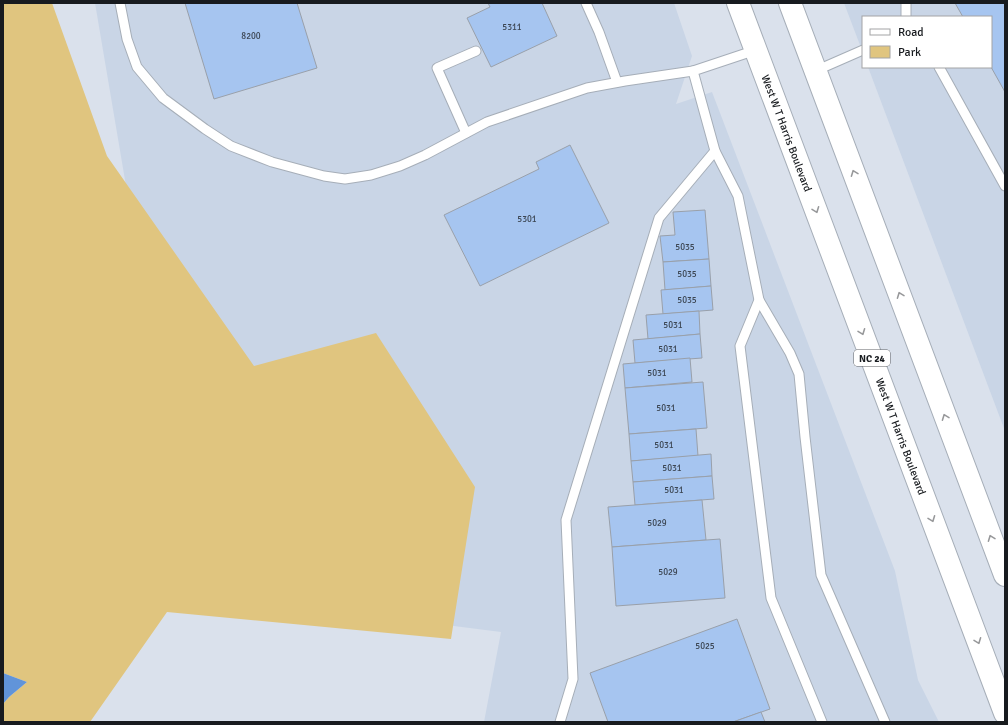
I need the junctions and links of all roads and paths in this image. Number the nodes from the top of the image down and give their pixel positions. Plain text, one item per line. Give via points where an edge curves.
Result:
1 (120, 3) edge
2 (586, 3) edge
3 (738, 3) edge
4 (790, 3) edge
5 (906, 3) edge
6 (906, 16) edge
7 (756, 50) junction
8 (862, 50) edge
9 (476, 51) dead end
10 (940, 68) edge
11 (693, 71) junction
12 (815, 71) junction
13 (617, 82) junction
14 (466, 133) junction
15 (715, 152) junction
16 (1005, 186) edge
17 (759, 300) junction
18 (1005, 575) edge
19 (1005, 713) edge
20 (560, 722) edge
21 (822, 722) edge
22 (885, 722) edge

1 - 14 lane via 127,39 137,67 163,98 231,146 272,162 345,179 371,175 400,166 425,156
2 - 13 lane
3 - 7 main road, West W T Harris Boulevard / NC 24
4 - 12 main road
5 - 6 lane
7 - 11 lane
7 -> 19 main road, West W T Harris Boulevard / NC 24
8 - 12 lane
9 - 14 lane via 437,68
10 - 16 lane
11 - 13 lane
11 - 15 lane
18 -> 12 main road
13 - 14 lane via 587,88 488,122
15 - 17 lane via 738,196
15 - 20 lane via 659,218 566,520 572,679
17 - 21 lane via 740,346 771,598
17 - 22 lane via 790,352 799,374 821,575

